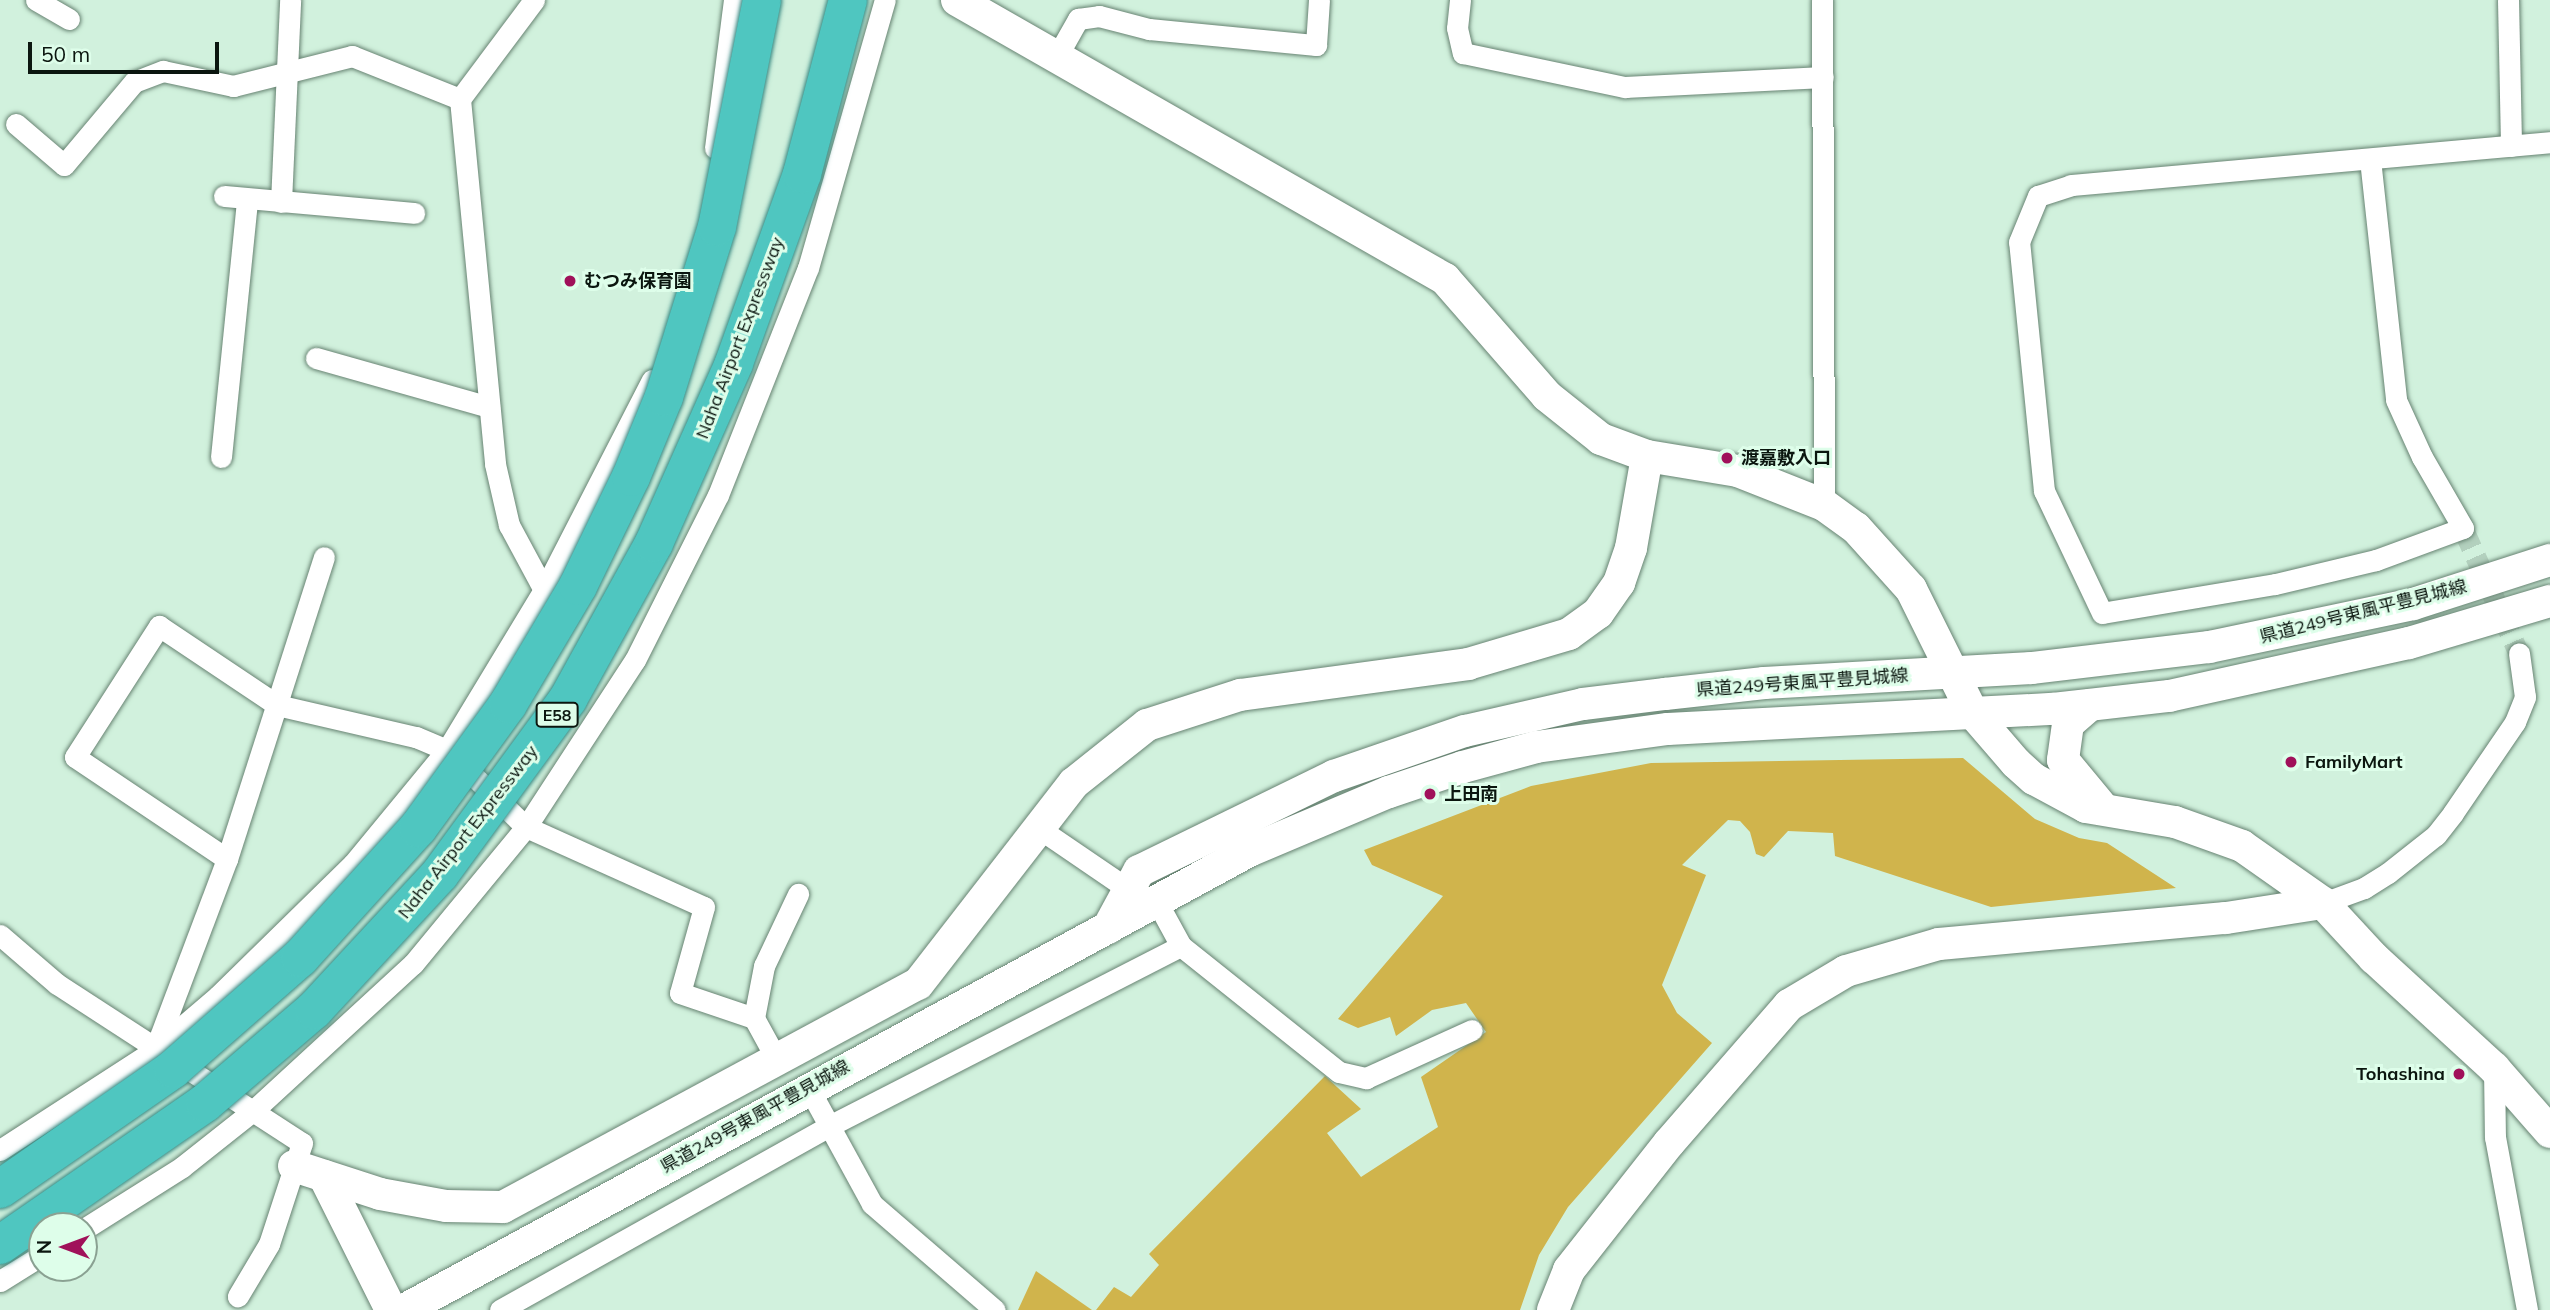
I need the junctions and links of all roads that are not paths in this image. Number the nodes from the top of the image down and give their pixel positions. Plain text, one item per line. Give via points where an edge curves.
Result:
1 (290, 0) edge
2 (534, 0) edge
3 (734, 0) edge
4 (762, 0) edge
5 (848, 0) edge
6 (885, 0) edge
7 (957, 0) edge
8 (1319, 0) edge
9 (1460, 0) edge
10 (1822, 0) edge
11 (2508, 0) edge
12 (45, 2) edge
13 (69, 19) dead end
14 (1056, 58) junction
15 (290, 70) junction
16 (1823, 77) junction
17 (460, 99) junction
18 (16, 124) dead end
19 (2550, 142) edge
20 (2511, 146) junction
21 (2370, 159) junction
22 (224, 196) dead end
23 (247, 199) junction
24 (281, 202) junction
25 (414, 212) dead end
26 (316, 358) dead end
27 (489, 407) junction
28 (1647, 456) junction
29 (221, 457) dead end
30 (1824, 505) junction
31 (324, 557) dead end
32 (2550, 561) edge
33 (544, 590) junction
34 (2550, 601) edge
35 (2519, 653) tunnel mouth
36 (1952, 673) junction
37 (277, 705) junction
38 (2090, 705) junction
39 (1972, 712) junction
40 (447, 750) junction
41 (2109, 814) junction
42 (526, 827) junction
43 (1040, 829) junction
44 (228, 859) junction
45 (1128, 889) junction
46 (798, 894) dead end
47 (1157, 902) junction
48 (2323, 903) junction
49 (1108, 928) junction
50 (0, 935) edge
51 (1181, 946) junction
52 (754, 1018) junction
53 (1472, 1030) dead end
54 (156, 1049) junction
55 (777, 1060) junction
56 (2494, 1068) junction
57 (808, 1087) junction
58 (254, 1110) junction
59 (829, 1126) junction
60 (2550, 1132) edge
61 (0, 1150) edge
62 (294, 1166) junction
63 (324, 1176) junction
64 (0, 1189) edge
65 (98, 1220) edge
66 (0, 1245) edge
67 (28, 1264) edge
68 (0, 1281) edge
69 (238, 1296) dead end
70 (391, 1310) edge
71 (404, 1310) edge
72 (500, 1310) edge
73 (995, 1310) edge
74 (1553, 1310) edge
75 (2527, 1310) edge

1 - 15 street
2 - 17 street
3 - 33 street via 693,280 665,357
4 - 64 highway, E58, bridge via 717,227 664,397 578,586 508,704 418,828 300,958 173,1069
5 - 66 highway, Naha Airport Expressway / E58, bridge via 802,174 734,363 648,555 568,699 440,874 314,1010 205,1103
6 - 42 street via 808,268 718,495 635,660
7 - 14 street
8 - 14 street via 1316,45 1149,29 1099,16 1078,19
9 - 16 street via 1457,28 1463,53 1598,82 1625,87
10 - 16 street
11 - 20 street
12 - 13 street
14 - 28 street via 1445,279 1547,396 1601,439
15 - 17 street via 352,56
15 - 18 street via 233,86 163,71 134,82 64,165
15 - 24 street
16 - 30 street
17 - 27 street
19 - 20 street
20 - 21 street
21 - 21 street via 2071,185 2038,197 2019,242 2044,491 2102,613 2275,584 2376,560 2463,528 2421,457 2396,400
22 - 23 street
23 - 24 street
23 - 29 street
24 - 25 street
26 - 27 street
27 - 33 street via 509,525
28 - 30 street via 1738,471
28 - 43 street via 1631,548 1619,583 1598,613 1569,634 1468,664 1240,695 1147,725 1074,783
30 - 36 street via 1856,528 1894,566 1925,613
31 - 37 street
32 - 36 street, 県道249号東風平豊見城線 via 2413,604 2275,635 2120,660
33 - 40 street
34 - 38 street, 県道249号東風平豊見城線 via 2409,643 2262,679
35 - 48 street via 2525,697 2515,722 2453,813 2435,835 2388,873 2364,888
36 - 39 street
36 - 45 street, 県道249号東風平豊見城線 via 1665,694 1583,704 1465,731 1403,749 1261,808 1139,871
37 - 40 street via 416,737
37 - 44 street
37 - 44 street via 159,626 75,757
38 - 39 street, 県道249号東風平豊見城線
38 - 41 street via 2068,724 2063,760
39 - 41 street via 2034,779 2069,800
39 - 47 street, 県道249号東風平豊見城線 via 1668,729 1536,747 1463,767 1328,817 1249,851
40 - 42 street
40 - 54 street via 353,864 218,996
41 - 48 street via 2210,831 2242,846
42 - 52 street via 704,907 680,993
42 - 58 street via 413,964
43 - 45 street
43 - 55 street via 918,984
44 - 54 street
45 - 49 street, 県道249号東風平豊見城線
46 - 52 street via 764,966
47 - 49 street, 県道249号東風平豊見城線
47 - 51 street
48 - 56 street via 2374,958
48 - 74 street via 2225,918 1939,944 1846,971 1788,1005 1677,1133 1569,1270
49 - 57 street, 県道249号東風平豊見城線
50 - 54 street via 57,984
51 - 53 street via 1339,1072 1366,1078
51 - 59 street
52 - 55 street
54 - 58 street
54 - 61 street
55 - 63 street via 503,1207 446,1206 380,1194
56 - 60 street
56 - 75 street via 2495,1137
57 - 59 street
57 - 71 street, 県道249号東風平豊見城線
58 - 62 street via 302,1143
58 - 65 street via 182,1167
59 - 72 street
59 - 73 street via 872,1204
62 - 63 street
62 - 69 street via 269,1244
63 - 70 street
67 - 68 street

